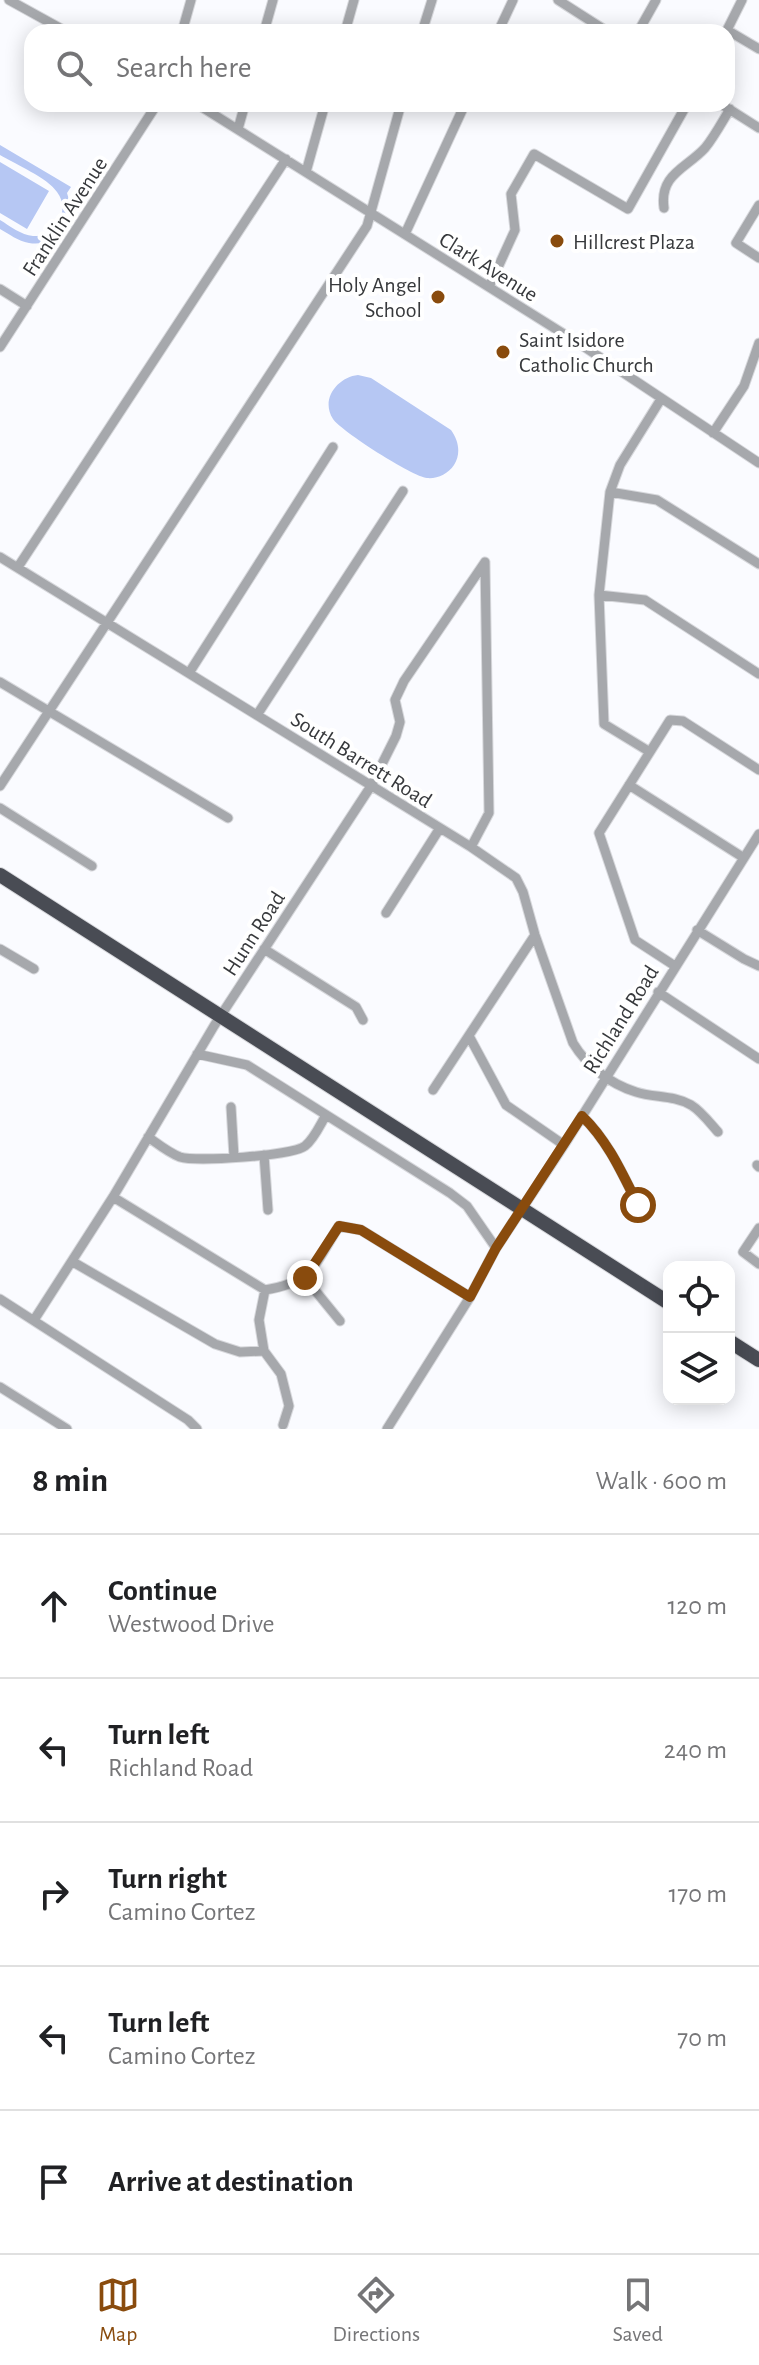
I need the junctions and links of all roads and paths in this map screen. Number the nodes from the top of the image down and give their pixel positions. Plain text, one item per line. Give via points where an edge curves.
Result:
1 (9, 0) edge
2 (191, 0) edge
3 (273, 0) edge
4 (354, 0) edge
5 (432, 0) edge
6 (513, 0) edge
7 (558, 0) edge
8 (656, 0) edge
9 (742, 0) edge
10 (52, 24) edge
11 (184, 24) edge
12 (266, 24) edge
13 (347, 24) edge
14 (424, 24) edge
15 (502, 24) edge
16 (596, 24) edge
17 (642, 24) edge
18 (730, 24) edge
19 (735, 36) edge
20 (759, 49) edge
21 (152, 112) edge
22 (210, 112) edge
23 (243, 112) edge
24 (323, 112) edge
25 (399, 112) edge
26 (461, 112) edge
27 (683, 112) edge
28 (722, 112) edge
29 (733, 112) edge
30 (759, 128) edge
31 (238, 129) junction
32 (286, 159) junction
33 (306, 172) junction
34 (759, 205) edge
35 (664, 208) dead end
36 (370, 213) junction
37 (405, 234) junction
38 (759, 258) edge
39 (489, 287) junction
40 (0, 289) edge
41 (27, 306) junction
42 (759, 343) edge
43 (0, 347) edge
44 (661, 399) junction
45 (713, 433) junction
46 (333, 447) dead end
47 (759, 463) edge
48 (403, 491) dead end
49 (610, 492) junction
50 (0, 557) edge
51 (759, 564) edge
52 (18, 567) junction
53 (599, 595) junction
54 (107, 622) junction
55 (758, 672) edge
56 (189, 673) junction
57 (0, 682) edge
58 (49, 711) junction
59 (257, 715) junction
60 (650, 752) junction
61 (759, 770) edge
62 (629, 785) junction
63 (0, 786) edge
64 (371, 786) junction
65 (0, 808) edge
66 (228, 818) dead end
67 (440, 828) junction
68 (759, 834) edge
69 (471, 847) junction
70 (744, 858) junction
71 (92, 866) dead end
72 (0, 875) edge
73 (386, 913) dead end
74 (697, 930) junction
75 (535, 935) junction
76 (0, 949) edge
77 (264, 949) junction
78 (675, 966) junction
79 (759, 966) edge
80 (34, 969) dead end
81 (658, 992) junction
82 (220, 1016) junction
83 (363, 1020) dead end
84 (469, 1036) junction
85 (197, 1054) junction
86 (759, 1059) edge
87 (605, 1077) junction
88 (433, 1090) dead end
89 (231, 1107) dead end
90 (326, 1115) junction
91 (582, 1116) junction
92 (718, 1132) dead end
93 (148, 1137) junction
94 (564, 1145) junction
95 (264, 1155) junction
96 (234, 1157) junction
97 (113, 1197) junction
98 (638, 1205) dead end
99 (522, 1208) junction
100 (268, 1210) dead end
101 (759, 1228) edge
102 (496, 1248) junction
103 (73, 1262) junction
104 (759, 1264) edge
105 (305, 1278) junction
106 (265, 1290) junction
107 (470, 1297) junction
108 (663, 1299) edge
109 (1, 1303) edge
110 (34, 1320) junction
111 (340, 1321) dead end
112 (735, 1345) edge
113 (264, 1351) junction
114 (759, 1360) edge
115 (0, 1387) edge
116 (283, 1425) dead end
117 (67, 1429) edge
118 (197, 1429) edge
119 (387, 1429) edge

1 - 10 street
2 - 11 street
3 - 12 street
4 - 13 street
5 - 14 street
6 - 15 street
7 - 16 street
8 - 17 street
9 - 18 street
19 - 20 street
21 - 41 street, Franklin Avenue
22 - 31 street, Clark Avenue
23 - 31 street
24 - 33 street
25 - 36 street
26 - 37 street
27 - 39 street via 628,209 534,154 511,194 515,230
28 - 35 street via 704,148 678,168 662,195
29 - 30 street
31 - 32 street, Clark Avenue
32 - 33 street, Clark Avenue
32 - 52 street
33 - 36 street, Clark Avenue
34 - 38 street via 736,243
36 - 37 street, Clark Avenue
36 - 54 street via 367,226
37 - 39 street, Clark Avenue
39 - 44 street, Clark Avenue
40 - 41 street
41 - 43 street, Franklin Avenue
42 - 45 street via 744,386
44 - 45 street, Clark Avenue
44 - 49 street via 620,465
45 - 47 street, Clark Avenue
46 - 56 street
48 - 59 street
49 - 51 street via 657,500
49 - 53 street
50 - 52 street, South Barrett Road
52 - 54 street, South Barrett Road
53 - 55 street via 645,600
53 - 60 street via 604,724
54 - 56 street, South Barrett Road
54 - 58 street
56 - 59 street, South Barrett Road
57 - 58 street
58 - 63 street
58 - 66 street
59 - 64 street, South Barrett Road
60 - 61 street via 670,720 683,721
60 - 62 street
62 - 70 street
62 - 78 street via 599,833 635,940
64 - 67 street, South Barrett Road
64 - 69 street, Hunn Road via 396,736 400,722 395,700 404,681 485,562 489,813
64 - 77 street, Hunn Road
65 - 71 street
67 - 69 street, South Barrett Road
67 - 73 street
68 - 70 street, Richland Road
69 - 75 street, South Barrett Road via 516,878
70 - 74 street, Richland Road
72 - 82 highway
74 - 78 street, Richland Road
74 - 79 street
75 - 84 street
75 - 87 street, South Barrett Road via 573,1043
76 - 80 street
77 - 82 street, Hunn Road
77 - 83 street via 356,1007
78 - 81 street, Richland Road
81 - 86 street
81 - 87 street, Richland Road
82 - 85 street, Hunn Road
82 - 99 highway
84 - 88 street
84 - 94 street via 506,1105
85 - 90 street via 247,1065
85 - 93 street, Hunn Road
87 - 91 street, Richland Road
87 - 92 street via 636,1092 694,1106
89 - 96 street
90 - 95 street via 306,1146
90 - 102 street via 467,1206
91 - 94 street, Richland Road
91 - 98 street via 613,1153
93 - 96 street via 182,1158
93 - 97 street, Hunn Road
94 - 99 street, Richland Road
95 - 96 street
95 - 100 street
97 - 103 street, Hunn Road
97 - 106 street
99 - 102 street, Richland Road
99 - 108 highway
101 - 104 street via 743,1252
102 - 107 street, Richland Road
103 - 110 street, Hunn Road
103 - 113 street via 215,1344 240,1352
105 - 106 street
105 - 107 street via 339,1226 361,1230
105 - 111 street
106 - 113 street via 259,1320
107 - 119 street, Richland Road
109 - 110 street
110 - 118 street
112 - 114 highway
113 - 116 street via 281,1374 289,1406
115 - 117 street

